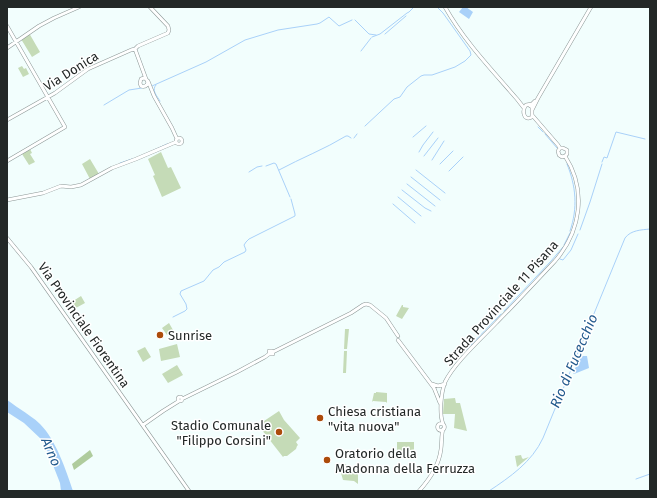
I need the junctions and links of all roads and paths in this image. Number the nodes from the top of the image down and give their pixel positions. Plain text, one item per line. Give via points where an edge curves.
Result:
1 (80, 7) edge
2 (150, 7) edge
3 (445, 7) edge
4 (591, 7) edge
5 (7, 26) edge
6 (16, 42) junction
7 (7, 48) edge
8 (135, 49) junction
9 (144, 71) junction
10 (141, 80) junction
11 (147, 80) junction
12 (146, 86) junction
13 (151, 88) junction
14 (48, 97) junction
15 (538, 98) junction
16 (526, 106) junction
17 (532, 110) junction
18 (531, 116) junction
19 (7, 120) edge
20 (560, 148) junction
21 (565, 156) junction
22 (7, 161) edge
23 (7, 200) edge
24 (7, 238) edge
25 (430, 382) junction
26 (445, 384) junction
27 (438, 386) junction
28 (443, 391) junction
29 (436, 392) junction
30 (441, 411) junction
31 (441, 424) junction
32 (143, 425) junction
33 (441, 430) junction
34 (189, 491) edge
35 (418, 491) edge

1 - 6 main road via 39,26
2 - 8 main road, Via Donica via 169,30
3 - 16 main road, Strada Provinciale 11 Pisana via 468,42
4 - 15 main road
5 - 6 main road
6 - 7 main road
6 - 14 main road
8 - 9 main road
8 - 14 main road, Via Donica via 88,69
9 - 10 main road
9 - 11 main road
10 - 11 main road
10 - 12 main road via 140,85
11 - 12 main road
11 - 13 main road
12 - 13 main road
13 - 23 main road via 176,140 112,168 81,185 61,186 43,193
14 - 19 main road, Via Donica
14 - 22 main road via 66,127
15 - 16 main road
15 - 17 main road
16 - 17 main road, Strada Provinciale 11 Pisana via 532,107
16 - 18 main road, Strada Provinciale 11 Pisana via 524,116
17 - 18 main road
18 - 20 main road, Strada Provinciale 11 Pisana
20 - 21 main road, Strada Provinciale 11 Pisana via 566,149
20 - 21 main road, Strada Provinciale 11 Pisana via 559,155
21 - 26 main road, Strada Provinciale 11 Pisana via 572,167 578,192 578,210 570,240 556,261 455,366
24 - 32 main road, Via Provinciale Fiorentina via 31,266
25 - 27 main road
25 - 29 main road
25 - 32 main road via 386,318 369,305 363,305 351,314 180,400
26 - 27 main road
26 - 28 main road, Strada Provinciale 11 Pisana
27 - 28 main road
28 - 29 main road
28 - 30 main road, Strada Provinciale 11 Pisana
29 - 30 main road
30 - 31 main road, Strada Provinciale 11 Pisana
31 - 33 main road, Strada Provinciale 11 Pisana via 444,426
31 - 33 main road, Strada Provinciale 11 Pisana via 437,427
32 - 34 main road, Via Provinciale Fiorentina
33 - 35 main road, Strada Provinciale 11 Pisana via 440,453 436,468

